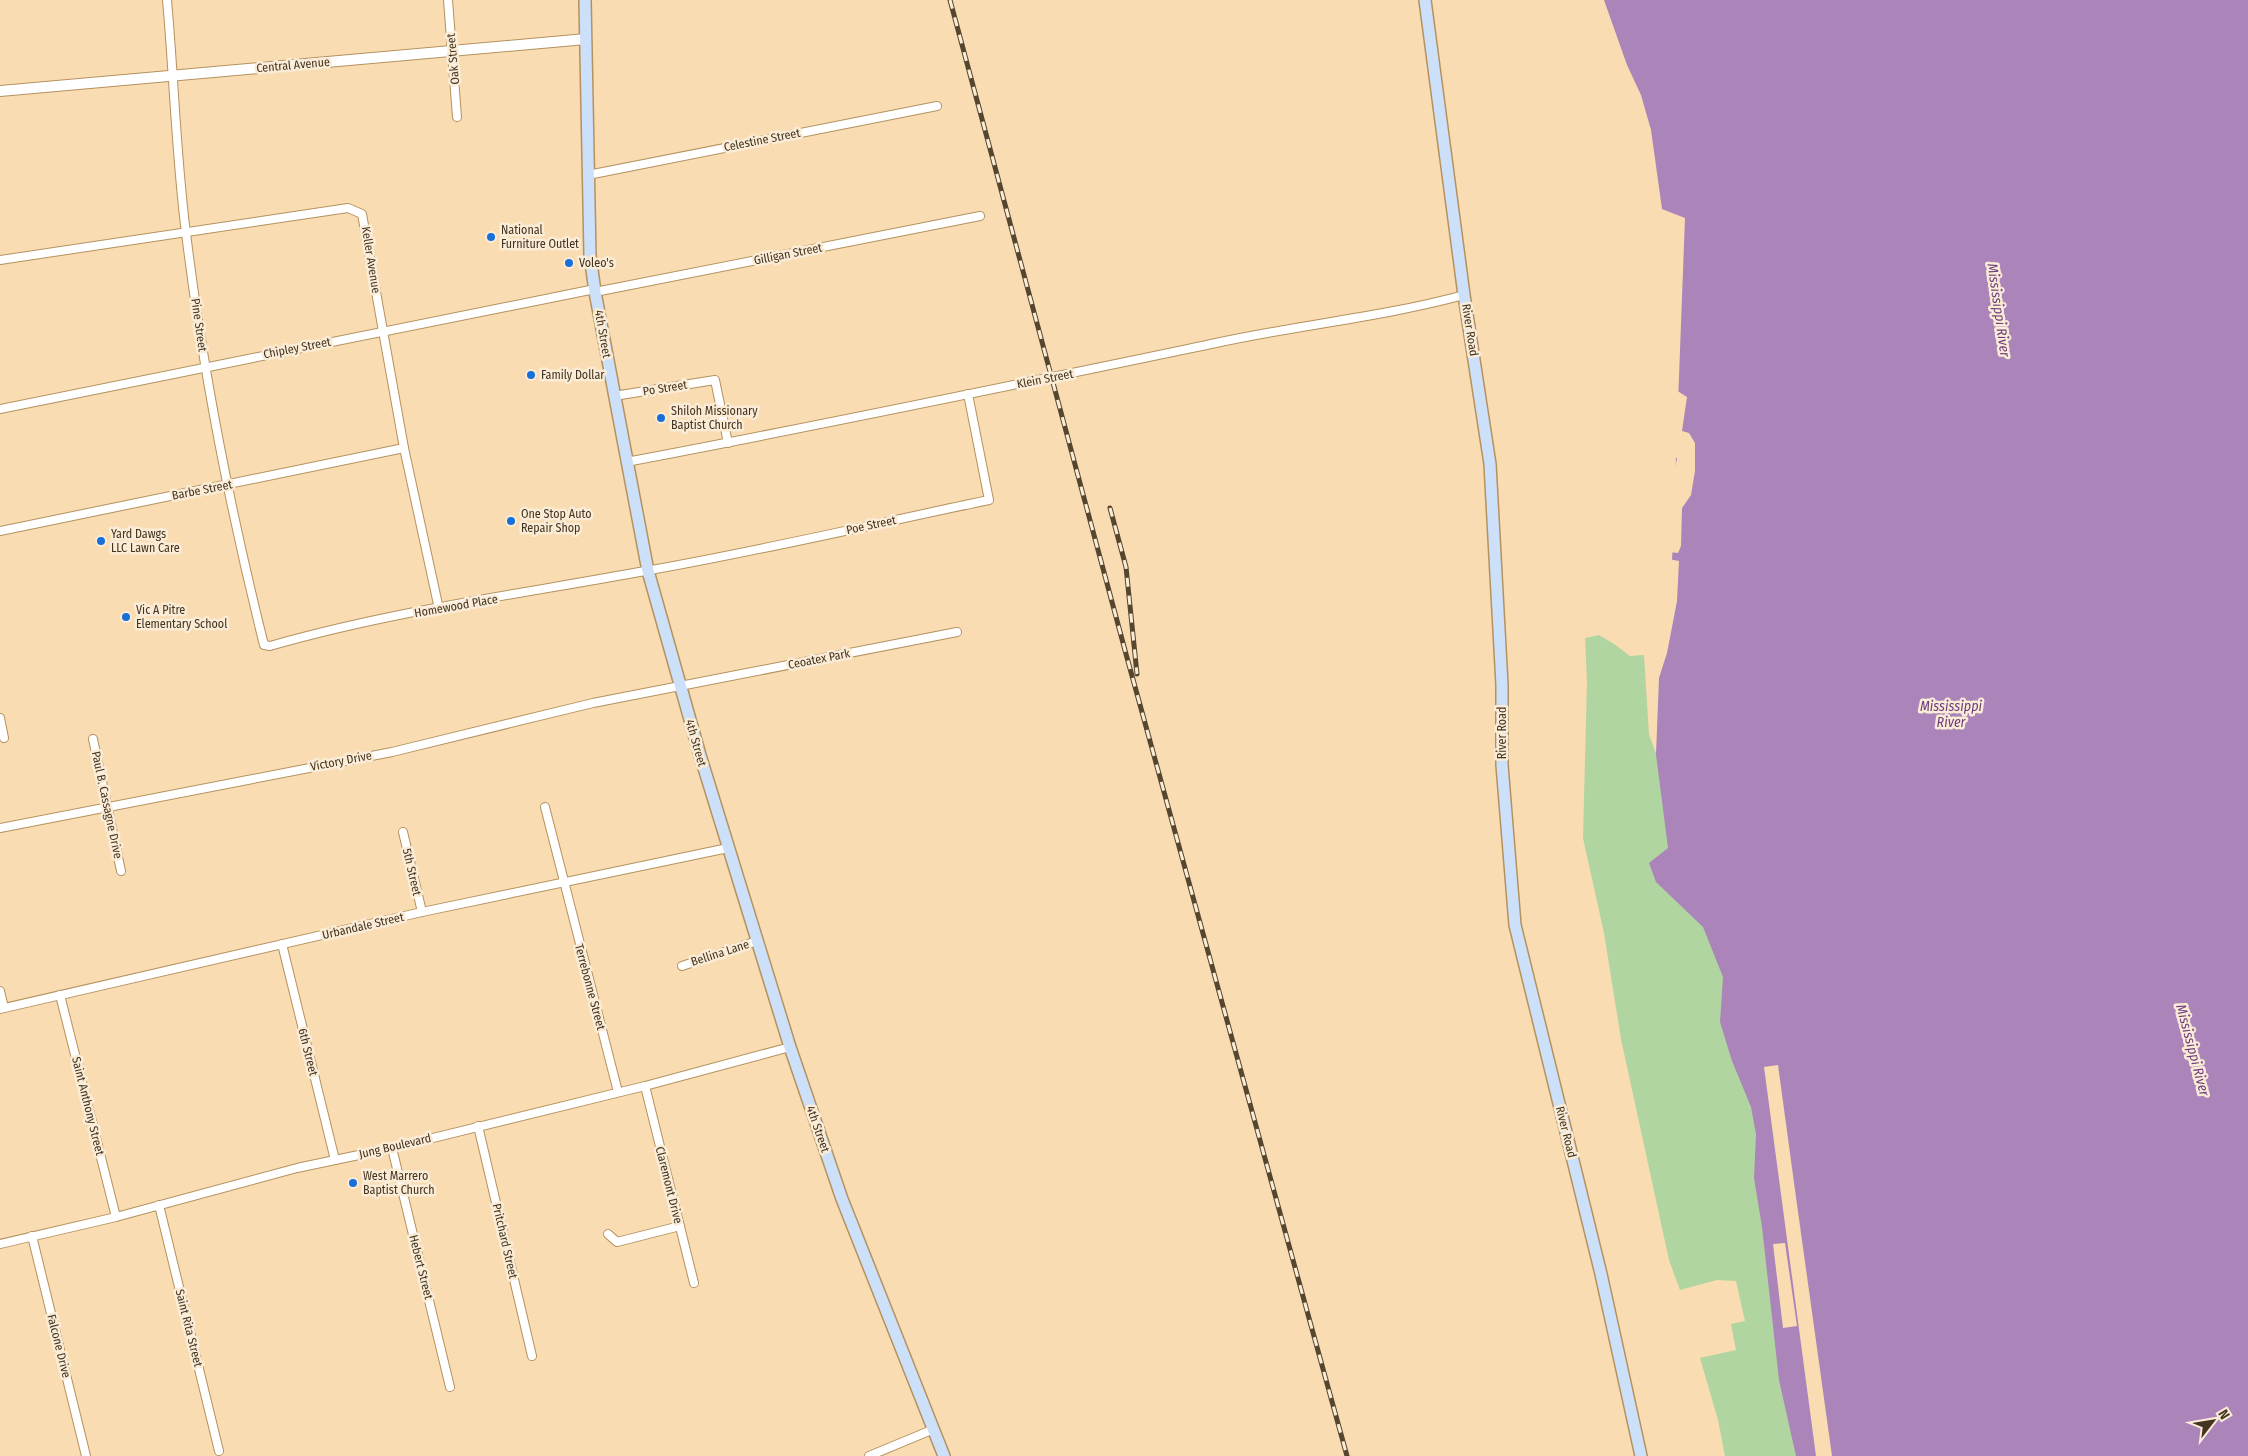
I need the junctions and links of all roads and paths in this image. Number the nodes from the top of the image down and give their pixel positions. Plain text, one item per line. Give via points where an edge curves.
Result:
1 (167, 0) edge
2 (448, 0) edge
3 (584, 0) edge
4 (1425, 0) edge
5 (586, 39) junction
6 (452, 51) junction
7 (174, 75) junction
8 (0, 91) edge
9 (937, 106) dead end
10 (457, 117) dead end
11 (588, 175) junction
12 (980, 216) dead end
13 (185, 232) junction
14 (0, 260) edge
15 (595, 291) junction
16 (1464, 295) junction
17 (382, 332) junction
18 (204, 367) junction
19 (968, 394) junction
20 (614, 396) junction
21 (0, 409) edge
22 (728, 443) junction
23 (404, 448) junction
24 (626, 462) junction
25 (229, 485) junction
26 (0, 531) edge
27 (648, 571) junction
28 (439, 608) junction
29 (958, 632) dead end
30 (264, 645) joint
31 (680, 686) junction
32 (0, 718) edge
33 (4, 738) dead end
34 (93, 740) dead end
35 (107, 806) junction
36 (545, 807) dead end
37 (0, 828) edge
38 (403, 832) dead end
39 (728, 848) junction
40 (121, 871) dead end
41 (562, 882) junction
42 (422, 912) junction
43 (757, 941) junction
44 (282, 944) junction
45 (682, 966) dead end
46 (0, 991) edge
47 (60, 995) junction
48 (2, 1008) edge
49 (790, 1047) junction
50 (645, 1086) junction
51 (618, 1092) junction
52 (478, 1126) junction
53 (392, 1148) junction
54 (334, 1160) junction
55 (159, 1205) junction
56 (116, 1217) junction
57 (680, 1226) junction
58 (608, 1234) dead end
59 (32, 1236) junction
60 (0, 1244) edge
61 (694, 1283) dead end
62 (532, 1356) dead end
63 (450, 1386) dead end
64 (934, 1430) junction
65 (219, 1451) dead end
66 (86, 1456) edge
67 (869, 1456) edge
68 (944, 1456) edge
69 (1641, 1456) edge

1 - 7 street, Pine Street
2 - 6 street, Oak Street
3 - 5 main road, 4th Street
4 - 16 main road, River Road
5 - 6 street, Central Avenue
5 - 11 main road, 4th Street
6 - 7 street, Central Avenue
6 - 10 street, Oak Street
7 - 8 street, Central Avenue
7 - 13 street, Pine Street
9 - 11 street, Celestine Street
11 - 15 main road, 4th Street via 590,256
12 - 15 street, Gilligan Street
13 - 14 street, Keller Avenue
13 - 17 street, Keller Avenue via 348,208 356,210 365,222
13 - 18 street, Pine Street
15 - 17 street, Chipley Street
15 - 20 main road, 4th Street
16 - 19 street, Klein Street via 1427,305 1219,342
16 - 69 main road, River Road via 1494,510 1502,685 1502,765 1515,925 1601,1274
17 - 18 street, Chipley Street
17 - 23 street, Keller Avenue
18 - 21 street, Chipley Street
18 - 25 street, Pine Street
19 - 22 street, Klein Street
19 - 27 street, Poe Street via 989,500
20 - 22 street, Po Street via 715,380
20 - 24 main road, 4th Street
22 - 24 street, Klein Street
23 - 25 street, Barbe Street
23 - 28 street, Keller Avenue
24 - 27 main road, 4th Street
25 - 26 street, Barbe Street
25 - 30 street, Pine Street via 241,553
27 - 28 street, Homewood Place
27 - 31 main road, 4th Street
28 - 30 street, Homewood Place
29 - 31 street, Ceoatex Park
31 - 35 street, Victory Drive via 593,703 392,752
31 - 39 main road, 4th Street
32 - 33 street
34 - 35 street, Paul B. Cassagne Drive
35 - 37 street, Victory Drive
35 - 40 street, Paul B. Cassagne Drive
36 - 41 street, Terrebonne Street
38 - 42 street, 5th Street
39 - 41 street, Urbandale Street
39 - 43 main road, 4th Street
41 - 42 street, Urbandale Street
41 - 51 street, Terrebonne Street
42 - 44 street, Urbandale Street
43 - 45 street, Bellina Lane
43 - 49 main road, 4th Street
44 - 47 street, Urbandale Street
44 - 54 street, 6th Street
46 - 48 street
47 - 48 street, Urbandale Street
47 - 56 street, Saint Anthony Street
49 - 50 street, Jung Boulevard
49 - 64 main road, 4th Street via 842,1199
50 - 51 street, Jung Boulevard
50 - 57 street, Claremont Drive
51 - 52 street, Jung Boulevard
52 - 53 street, Jung Boulevard
52 - 62 street, Pritchard Street
53 - 54 street, Jung Boulevard
53 - 63 street, Hebert Street
54 - 55 street, Jung Boulevard
55 - 56 street, Jung Boulevard
55 - 65 street, Saint Rita Street
56 - 59 street, Jung Boulevard
57 - 58 street via 617,1242
57 - 61 street, Claremont Drive
59 - 60 street, Jung Boulevard
59 - 66 street, Falcone Drive
64 - 67 street
64 - 68 main road, 4th Street

